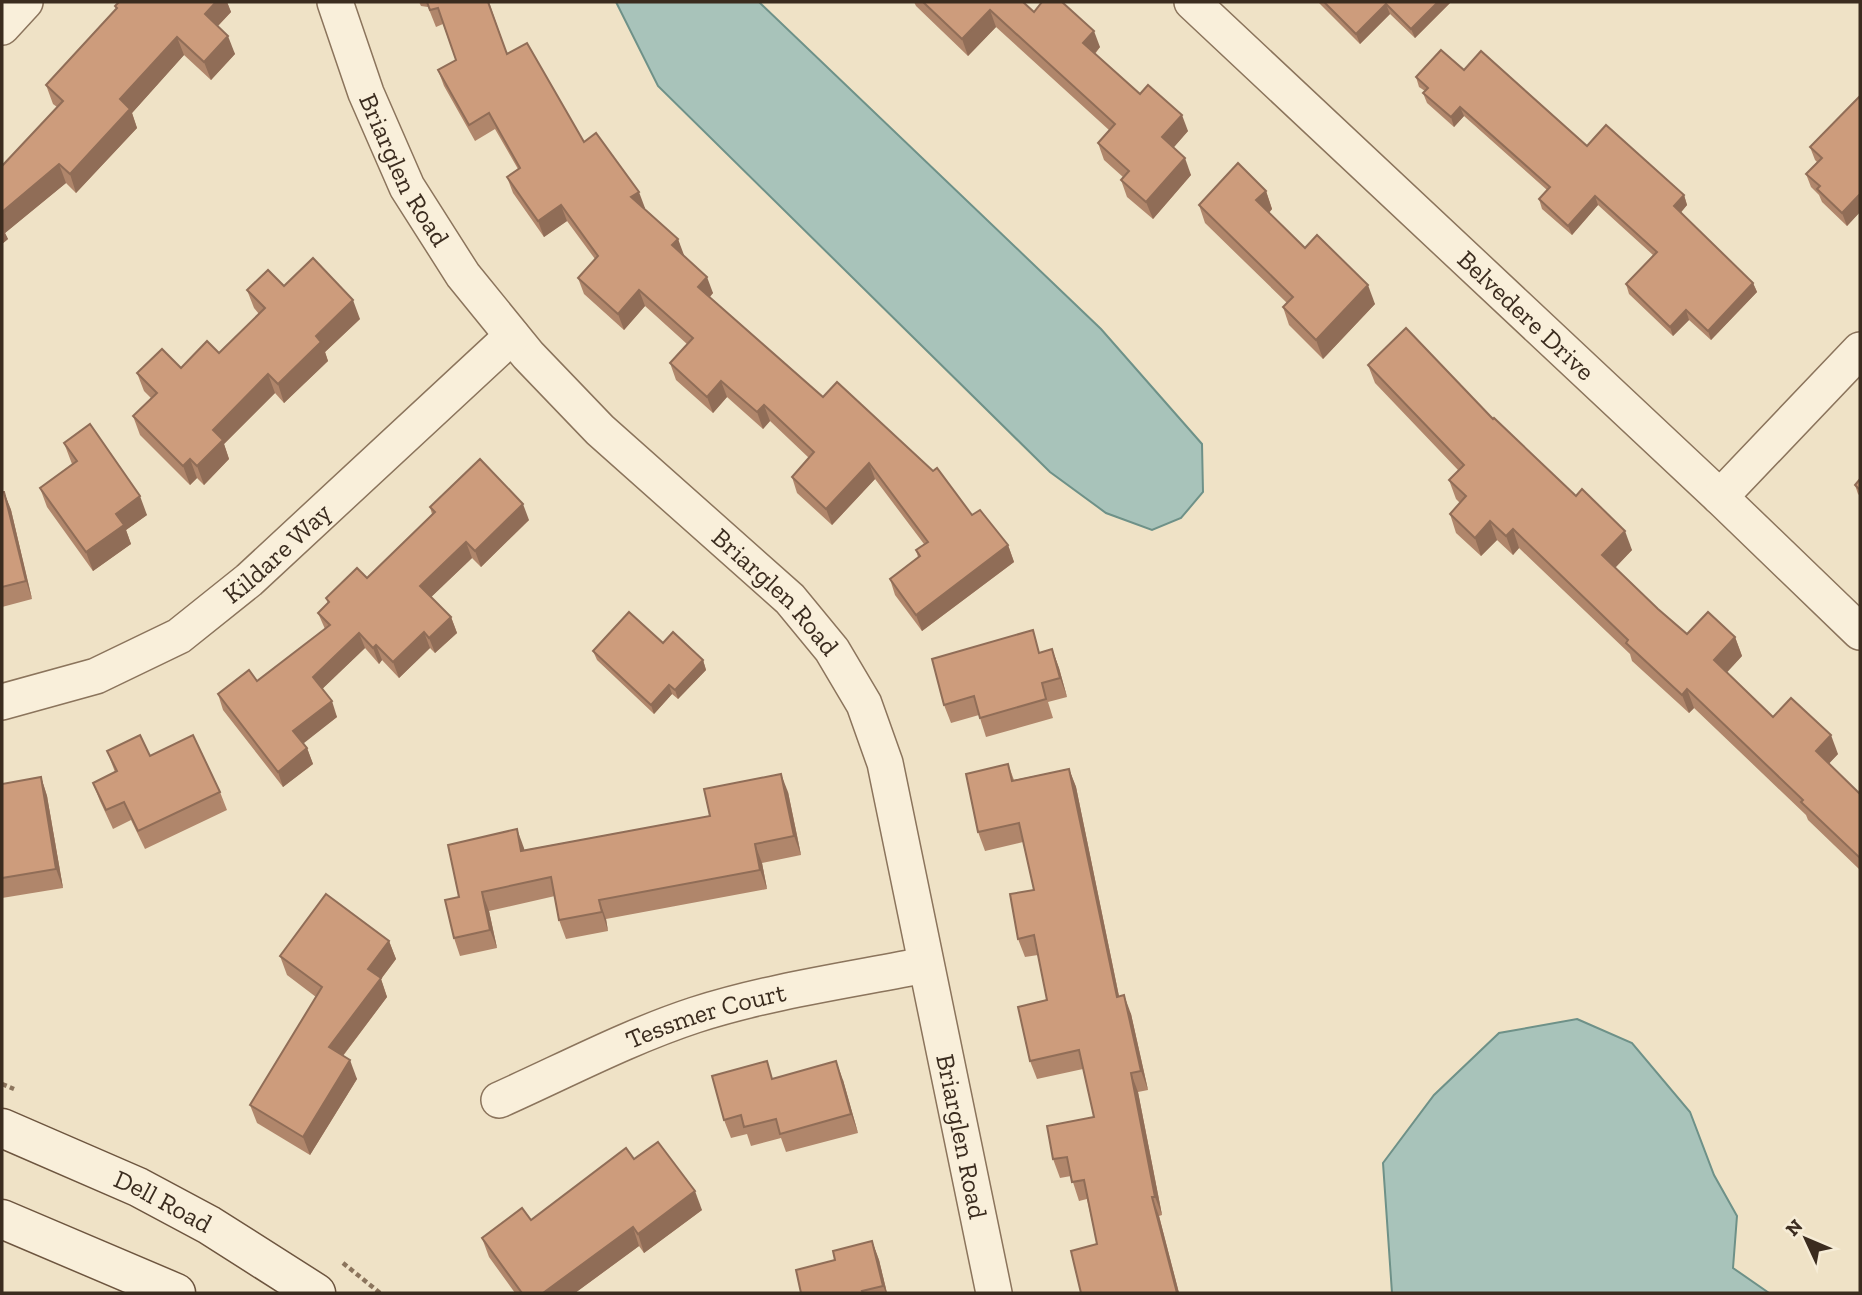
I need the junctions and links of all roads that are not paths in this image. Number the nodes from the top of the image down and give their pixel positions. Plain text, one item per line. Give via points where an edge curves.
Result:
1 (25, 2) edge
2 (335, 2) edge
3 (1192, 2) edge
4 (2, 27) edge
5 (512, 336) junction
6 (1860, 350) edge
7 (1720, 497) junction
8 (1860, 632) edge
9 (2, 702) edge
10 (925, 965) junction
11 (499, 1100) dead end
12 (2, 1128) edge
13 (2, 1219) edge
14 (176, 1293) edge
15 (316, 1293) edge
16 (994, 1293) edge

1 - 4 street
2 - 5 street, Briarglen Road via 366,93 407,187 463,275
3 - 7 street, Belvedere Drive
5 - 9 street, Kildare Way via 249,580 178,636 96,676
5 - 10 street, Briarglen Road via 600,430 790,599 832,650 864,704 885,762
6 - 7 street
7 - 8 street, Belvedere Drive
10 - 11 street, Tessmer Court via 695,1015
10 - 16 street, Briarglen Road
12 - 15 main road, Dell Road via 138,1187 209,1225
13 - 14 main road

